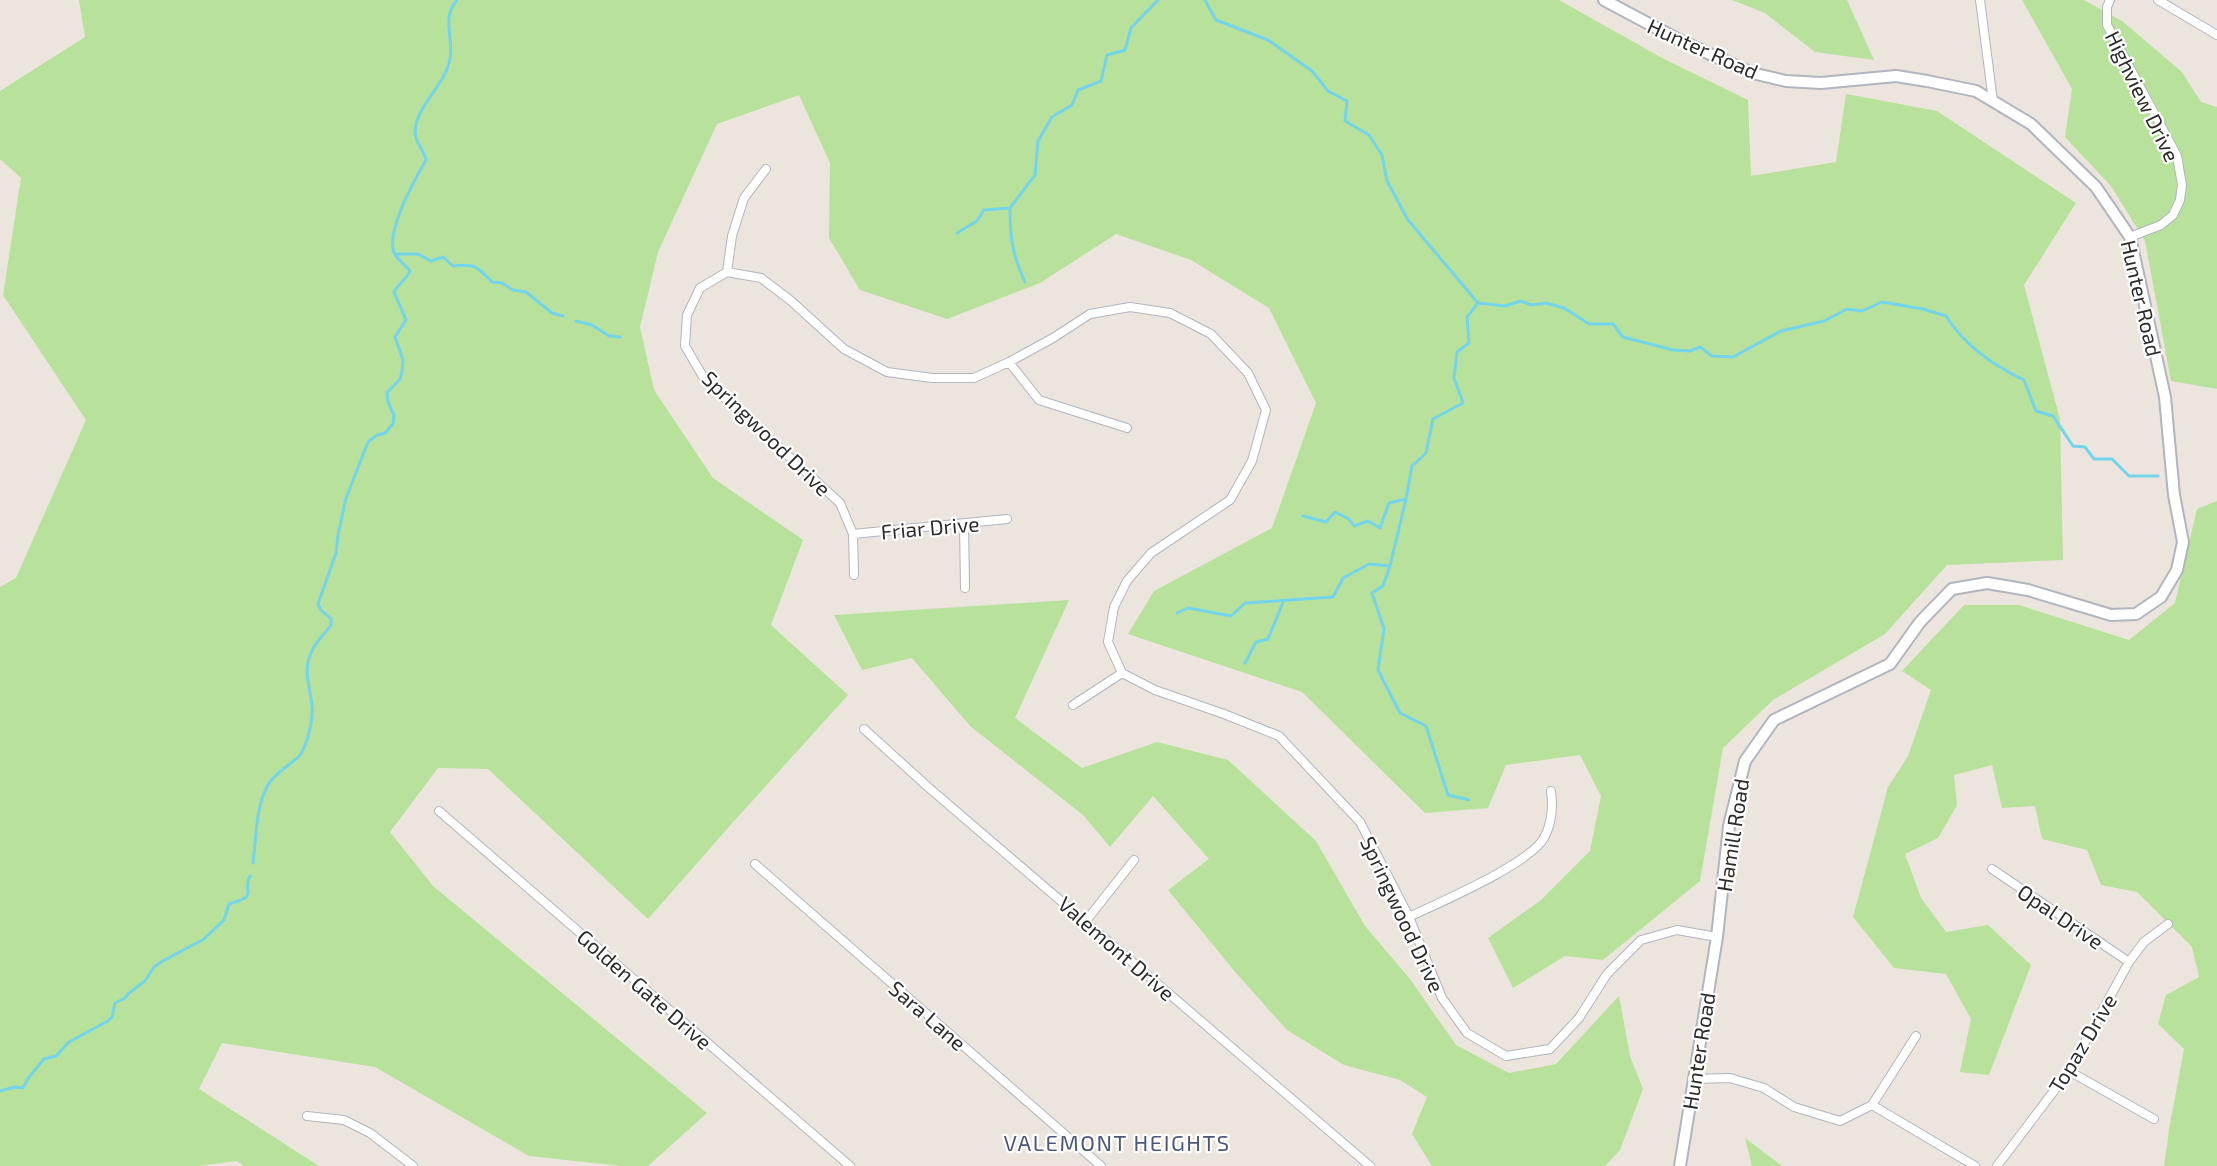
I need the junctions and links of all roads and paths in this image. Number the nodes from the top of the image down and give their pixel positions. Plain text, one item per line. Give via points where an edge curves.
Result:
1 (1604, 0) edge
2 (1980, 0) edge
3 (2110, 0) edge
4 (2158, 0) edge
5 (2217, 35) edge
6 (1993, 101) junction
7 (766, 169) dead end
8 (2130, 237) junction
9 (727, 272) junction
10 (1009, 362) junction
11 (1127, 428) dead end
12 (2174, 495) joint
13 (1007, 519) dead end
14 (964, 524) junction
15 (853, 534) junction
16 (854, 574) dead end
17 (965, 588) dead end
18 (1122, 674) junction
19 (1073, 705) dead end
20 (864, 729) dead end
21 (1551, 791) dead end
22 (439, 811) dead end
23 (1134, 860) dead end
24 (755, 864) dead end
25 (1992, 869) dead end
26 (1409, 917) junction
27 (1086, 921) junction
28 (2168, 924) dead end
29 (1717, 937) junction
30 (2129, 962) junction
31 (1916, 1036) dead end
32 (2069, 1071) junction
33 (1692, 1079) junction
34 (1872, 1105) junction
35 (307, 1116) dead end
36 (2154, 1119) dead end
37 (1679, 1163) edge
38 (413, 1166) edge
39 (850, 1166) edge
40 (1101, 1166) edge
41 (1370, 1166) edge
42 (1975, 1166) edge
43 (1997, 1166) edge

1 - 6 street, Hunter Road via 1752,73 1786,81 1821,83 1896,76 1976,91
2 - 6 street
3 - 8 street, Highview Drive via 2107,25 2177,156 2182,185 2173,215 2161,225
4 - 5 street
6 - 8 street, Hunter Road via 2031,124 2096,187
7 - 9 street via 744,198 732,236
8 - 12 street, Hunter Road via 2165,397
9 - 10 street via 760,278 844,349 887,372 974,378
9 - 15 street, Springwood Drive via 700,288 687,315 686,346 705,380 840,503
10 - 11 street via 1039,400
10 - 18 street via 1090,314 1130,307 1170,313 1211,334 1248,373 1266,410 1252,461 1230,500 1151,553 1127,581 1114,607 1108,642
12 - 29 street, Hamill Road via 2183,542 2177,570 2161,597 2136,614 2111,615 2028,590 1987,583 1952,589 1920,622 1890,664 1774,720 1745,760 1730,826
13 - 14 street, Friar Drive
14 - 15 street, Friar Drive
14 - 17 street
15 - 16 street, Springwood Drive
18 - 19 street
18 - 26 street, Springwood Drive via 1279,736 1360,822
20 - 27 street, Valemont Drive
21 - 26 street via 1553,809 1545,838 1522,859
22 - 39 street, Golden Gate Drive
23 - 27 street
24 - 40 street, Sara Lane
25 - 30 street, Opal Drive
26 - 29 street, Springwood Drive via 1442,998 1467,1033 1506,1056 1550,1049 1579,1018 1607,974 1641,940 1677,930
27 - 41 street, Valemont Drive
28 - 30 street, Topaz Drive via 2144,942
29 - 33 street, Hunter Road
30 - 32 street, Topaz Drive
31 - 34 street
32 - 36 street
32 - 43 street, Topaz Drive
33 - 34 street via 1730,1078 1764,1088 1794,1107 1840,1121
33 - 37 street, Hunter Road
34 - 42 street
35 - 38 street via 344,1120 370,1133

